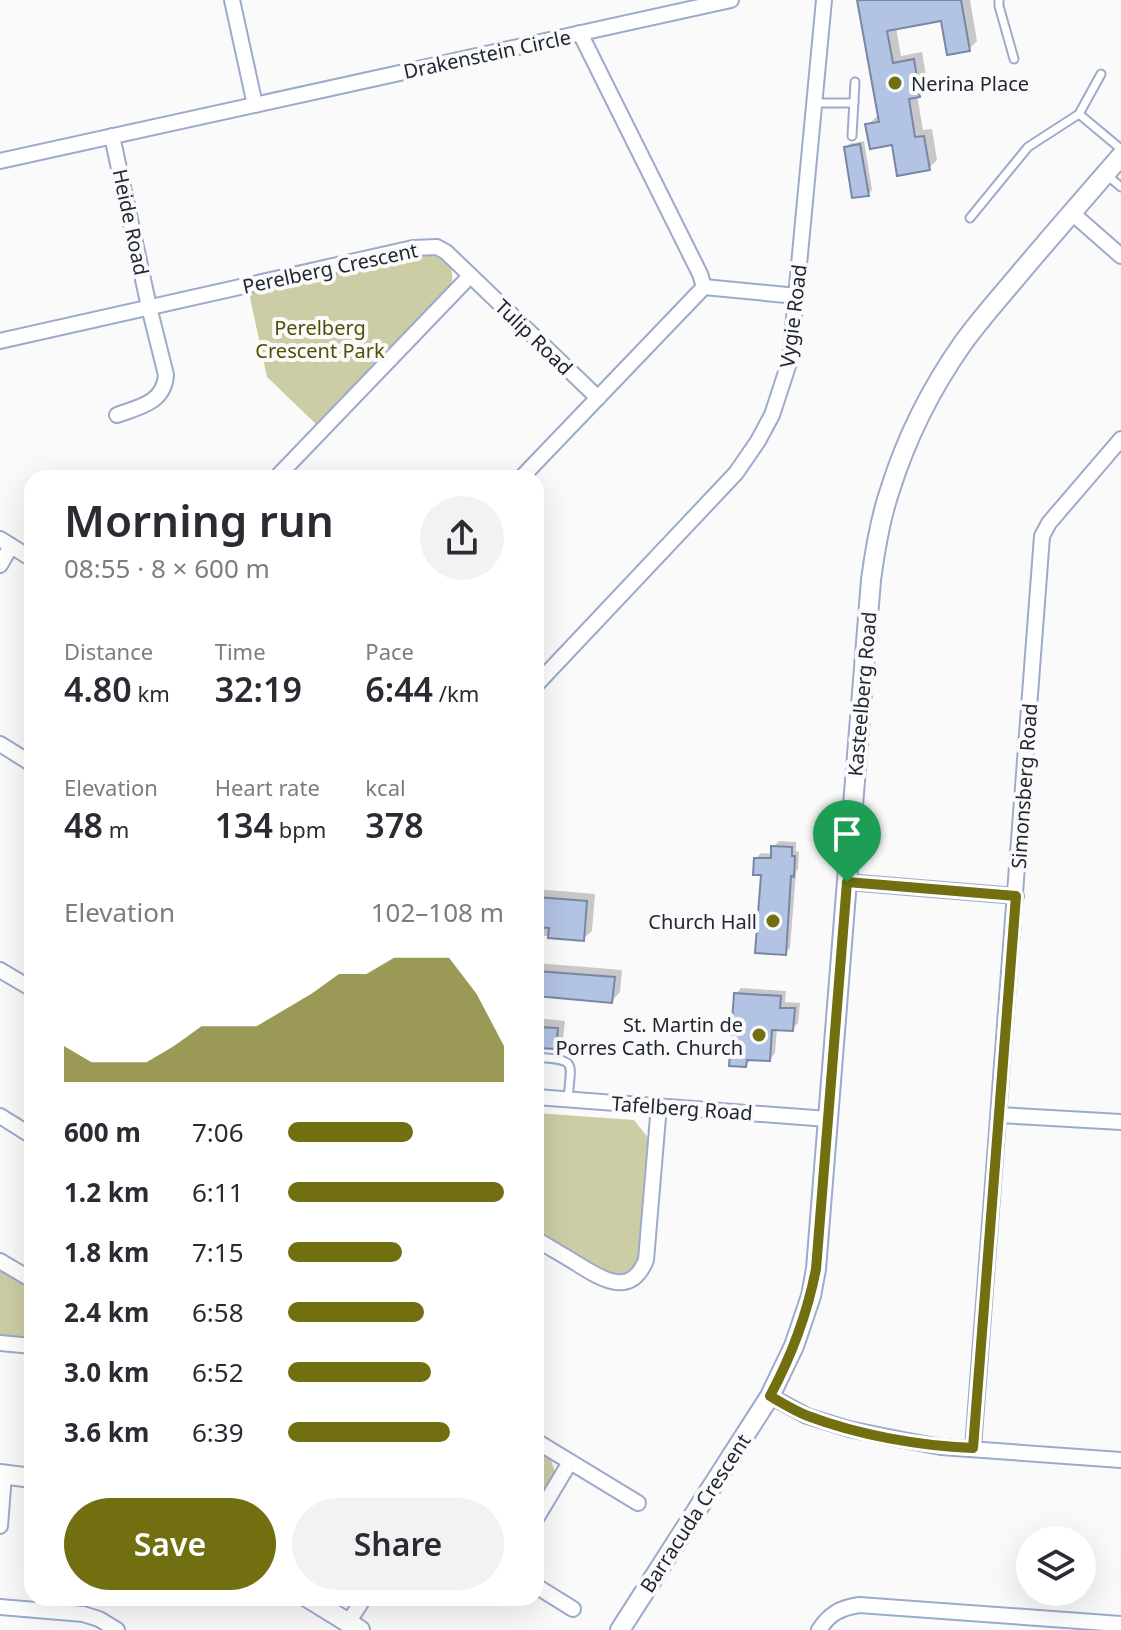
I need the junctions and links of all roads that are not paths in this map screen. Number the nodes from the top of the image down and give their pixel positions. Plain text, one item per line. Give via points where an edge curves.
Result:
1 (232, 0) edge
2 (731, 0) edge
3 (824, 0) edge
4 (999, 0) edge
5 (580, 33) junction
6 (1014, 59) dead end
7 (1101, 74) dead end
8 (855, 82) dead end
9 (814, 103) junction
10 (854, 103) junction
11 (255, 105) junction
12 (1079, 114) junction
13 (112, 136) junction
14 (852, 136) dead end
15 (1121, 149) edge
16 (1121, 156) edge
17 (0, 161) edge
18 (1105, 174) junction
19 (1121, 187) edge
20 (1072, 213) junction
21 (970, 218) dead end
22 (1121, 256) edge
23 (470, 276) junction
24 (704, 287) junction
25 (797, 296) junction
26 (149, 307) junction
27 (0, 341) edge
28 (598, 398) junction
29 (117, 415) dead end
30 (1121, 439) edge
31 (284, 470) edge
32 (529, 470) edge
33 (6, 543) edge
34 (24, 554) edge
35 (0, 565) edge
36 (544, 677) edge
37 (0, 744) edge
38 (24, 759) edge
39 (847, 882) junction
40 (1016, 896) junction
41 (0, 970) edge
42 (24, 984) edge
43 (544, 1058) edge
44 (544, 1098) edge
45 (568, 1099) junction
46 (659, 1105) junction
47 (999, 1115) junction
48 (0, 1116) edge
49 (828, 1119) junction
50 (1121, 1122) edge
51 (24, 1131) edge
52 (544, 1244) edge
53 (0, 1261) edge
54 (24, 1275) edge
55 (0, 1343) edge
56 (24, 1345) edge
57 (770, 1396) junction
58 (544, 1446) edge
59 (973, 1448) junction
60 (1121, 1460) edge
61 (570, 1462) junction
62 (2, 1475) edge
63 (24, 1477) edge
64 (638, 1503) dead end
65 (544, 1506) edge
66 (0, 1526) edge
67 (544, 1591) edge
68 (321, 1606) edge
69 (361, 1606) edge
70 (0, 1607) edge
71 (573, 1609) dead end
72 (1121, 1624) edge
73 (354, 1626) edge
74 (116, 1629) edge
75 (620, 1630) edge
76 (819, 1630) edge

1 - 11 street
2 - 5 street
3 - 9 street, Vygie Road
4 - 6 lane
5 - 11 street, Drakenstein Circle
5 - 24 street, Drakenstein Circle
7 - 12 lane
8 - 10 lane
9 - 10 lane
9 - 25 street, Vygie Road
10 - 14 lane
11 - 13 street, Drakenstein Circle
12 - 15 lane
12 - 21 lane via 1028,147
13 - 17 street, Drakenstein Circle
13 - 26 street, Heide Road
16 - 18 street, Kasteelberg Road
18 - 19 lane
18 - 20 street, Kasteelberg Road
20 - 22 street
20 - 39 street, Kasteelberg Road via 963,343 923,412 890,490 871,580
23 - 26 street, Perelberg Crescent via 446,252 428,247
23 - 28 street, Tulip Road
23 - 31 street
24 - 25 street
24 - 28 street
25 - 36 street, Vygie Road via 790,360 758,441 736,473
26 - 27 street, Perelberg Crescent
26 - 29 street, Heide Road via 165,383 154,402
28 - 32 street
30 - 40 street, Simonsberg Road via 1042,536
33 - 34 street
33 - 35 street
37 - 38 street
39 - 40 street
39 - 49 street, Kasteelberg Road
40 - 47 street, Simonsberg Road
41 - 42 street
43 - 45 lane via 563,1059 571,1067
44 - 45 street, Tafelberg Road
45 - 46 street, Tafelberg Road
46 - 49 street, Tafelberg Road
46 - 52 street via 646,1260 638,1273 619,1282 605,1280
47 - 50 street
47 - 59 street, Simonsberg Road
48 - 51 street
49 - 57 street, Kasteelberg Road via 811,1296
53 - 54 street
55 - 56 street
57 - 59 street via 807,1416 849,1429
57 - 75 street, Barracuda Crescent
58 - 61 street
59 - 60 street
61 - 64 street
61 - 65 street
62 - 63 street
62 - 66 street
67 - 71 street
68 - 73 street
69 - 73 street
70 - 74 street via 83,1614
72 - 76 street via 859,1605 836,1611

